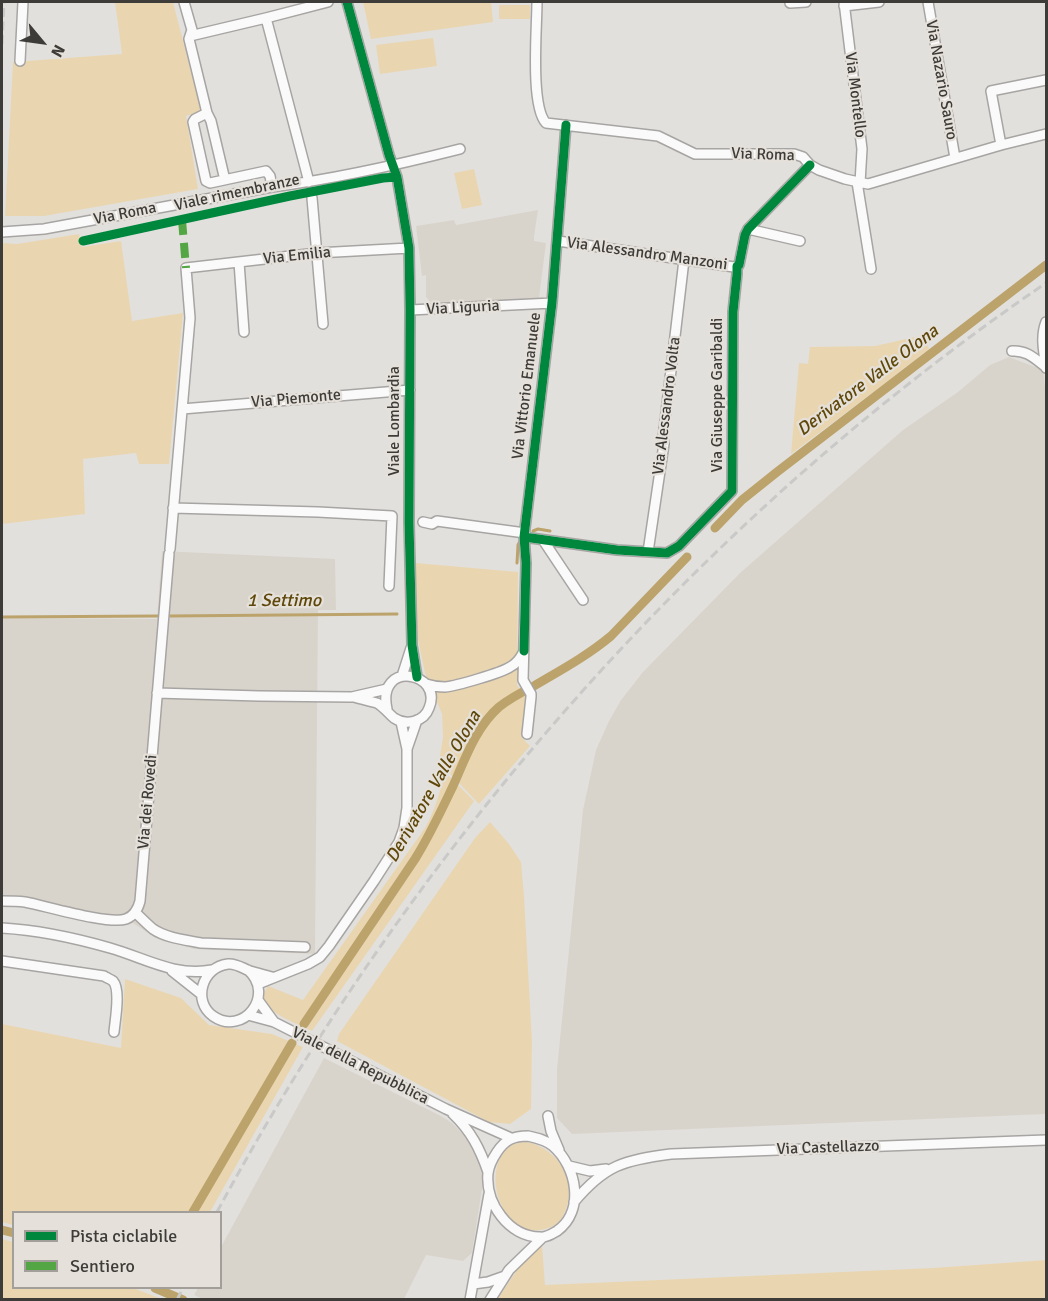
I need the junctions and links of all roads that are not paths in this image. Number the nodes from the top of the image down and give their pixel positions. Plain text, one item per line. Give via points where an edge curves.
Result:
1 (23, 2) edge
2 (184, 2) edge
3 (328, 2) edge
4 (347, 2) edge
5 (537, 2) edge
6 (806, 2) edge
7 (879, 2) edge
8 (928, 2) edge
9 (790, 3) dead end
10 (844, 4) edge
11 (266, 18) junction
12 (190, 36) junction
13 (20, 61) dead end
14 (1047, 80) edge
15 (207, 114) junction
16 (566, 124) junction
17 (1047, 134) edge
18 (1001, 144) junction
19 (460, 149) dead end
20 (954, 158) junction
21 (810, 165) junction
22 (393, 166) junction
23 (226, 179) junction
24 (309, 182) junction
25 (859, 183) junction
26 (272, 187) junction
27 (312, 198) dead end
28 (748, 229) junction
29 (2, 232) edge
30 (800, 241) dead end
31 (558, 242) junction
32 (409, 248) junction
33 (317, 253) junction
34 (684, 260) junction
35 (239, 262) junction
36 (737, 266) junction
37 (186, 268) joint
38 (871, 269) dead end
39 (552, 303) junction
40 (410, 310) junction
41 (323, 324) dead end
42 (1045, 326) edge
43 (244, 332) dead end
44 (1012, 351) dead end
45 (1046, 368) edge
46 (410, 390) junction
47 (182, 409) junction
48 (173, 508) junction
49 (423, 522) dead end
50 (525, 535) junction
51 (543, 540) junction
52 (648, 552) junction
53 (389, 586) dead end
54 (583, 600) dead end
55 (412, 645) junction
56 (524, 651) junction
57 (402, 676) junction
58 (417, 677) junction
59 (426, 684) junction
60 (387, 688) junction
61 (157, 693) junction
62 (352, 697) junction
63 (387, 709) junction
64 (417, 720) junction
65 (401, 722) junction
66 (528, 734) dead end
67 (407, 749) junction
68 (2, 901) edge
69 (135, 912) junction
70 (2, 928) edge
71 (304, 947) dead end
72 (2, 961) edge
73 (170, 969) junction
74 (212, 970) junction
75 (248, 970) junction
76 (272, 977) junction
77 (258, 984) junction
78 (201, 994) junction
79 (258, 1000) junction
80 (248, 1015) junction
81 (274, 1022) junction
82 (114, 1032) dead end
83 (446, 1109) junction
84 (548, 1116) dead end
85 (511, 1138) junction
86 (1047, 1140) edge
87 (563, 1157) junction
88 (569, 1166) junction
89 (612, 1168) junction
90 (488, 1172) junction
91 (490, 1191) junction
92 (574, 1202) junction
93 (542, 1238) junction
94 (506, 1275) junction
95 (473, 1284) junction
96 (470, 1299) edge
97 (490, 1299) edge

1 - 13 street
2 - 12 street via 192,30
3 - 11 street
4 - 22 street, Viale Lombardia
5 - 16 street, Via Roma via 537,99 546,123
6 - 9 street
7 - 10 street, Via Montello
8 - 20 street, Via Nazario Sauro
10 - 25 street, Via Montello via 862,149
11 - 12 street
11 - 24 street
12 - 15 street
14 - 18 street via 991,91
15 - 23 street
15 - 23 street via 193,123 204,177 210,183
16 - 21 street, Via Roma via 658,136 695,154 794,154
16 - 31 street, Via Vittorio Emanuele
17 - 18 street, Via Roma
18 - 20 street, Via Roma
19 - 22 street, Via Roma
20 - 25 street, Via Roma via 875,183
21 - 25 street, Via Roma
21 - 28 street, Via Giuseppe Garibaldi
22 - 24 street, Via Roma
22 - 32 street, Viale Lombardia
23 - 26 street via 266,171
24 - 26 street, Via Roma
25 - 38 street, Via Montello
26 - 29 street, Via Roma via 44,229
27 - 33 street
28 - 30 street
28 - 36 street, Via Giuseppe Garibaldi
31 - 34 street, Via Alessandro Manzoni
31 - 39 street, Via Vittorio Emanuele
32 - 33 street, Via Emilia
32 - 40 street, Viale Lombardia
33 - 35 street, Via Emilia
33 - 41 street
34 - 36 street, Via Alessandro Manzoni
34 - 52 street, Via Alessandro Volta
35 - 37 street, Via Emilia
35 - 43 street
36 - 52 street, Via Giuseppe Garibaldi via 732,491 673,551
37 - 47 street, Via dei Rovedi via 190,318
39 - 40 street, Via Liguria
39 - 50 street, Via Vittorio Emanuele
40 - 46 street, Viale Lombardia
42 - 45 street
44 - 45 street via 1028,353
46 - 47 street, Via Piemonte
46 - 55 street, Viale Lombardia
47 - 48 street, Via dei Rovedi
48 - 53 street via 392,516
48 - 61 street, Via dei Rovedi
49 - 50 street, Via Giuseppe Garibaldi
50 - 51 street, Via Giuseppe Garibaldi
50 - 56 street, Via Vittorio Emanuele
51 - 52 street, Via Giuseppe Garibaldi
51 - 54 street
55 - 57 street, Viale Lombardia
55 - 58 street, Viale Lombardia
56 - 59 street via 519,660 501,671 447,687
56 - 66 street, Via Vittorio Emanuele via 523,680 531,694
57 - 58 street
57 - 60 street
58 - 59 street
59 - 64 street via 430,691 429,708
60 - 62 street
60 - 63 street
61 - 62 street
61 - 69 street, Via dei Rovedi via 140,901
62 - 63 street
63 - 65 street
64 - 65 street
64 - 67 street
65 - 67 street
67 - 76 street via 407,808 399,842 320,957
68 - 69 street via 111,920 126,919
69 - 71 street via 155,930 191,941
70 - 73 street via 84,941
72 - 82 street via 104,976 113,981 117,996
73 - 74 street via 200,973
73 - 78 street
74 - 75 street via 235,964
74 - 78 street
75 - 76 street
75 - 77 street
76 - 77 street
77 - 79 street
78 - 80 street via 212,1016 230,1022
79 - 80 street
79 - 81 street, Viale della Repubblica
80 - 81 street, Viale della Repubblica
81 - 83 street, Viale della Repubblica
83 - 85 street, Viale della Repubblica
83 - 90 street, Viale della Repubblica via 471,1134
84 - 87 street via 554,1142
85 - 87 street via 535,1138 553,1146
85 - 90 street via 498,1150
86 - 89 street, Via Castellazzo via 671,1154
87 - 88 street
88 - 89 street, Via Castellazzo via 590,1171
88 - 92 street
89 - 92 street, Via Castellazzo
90 - 91 street
91 - 93 street via 499,1214 510,1226
91 - 95 street
92 - 93 street via 565,1224
93 - 94 street
94 - 95 street
94 - 97 street
95 - 96 street

